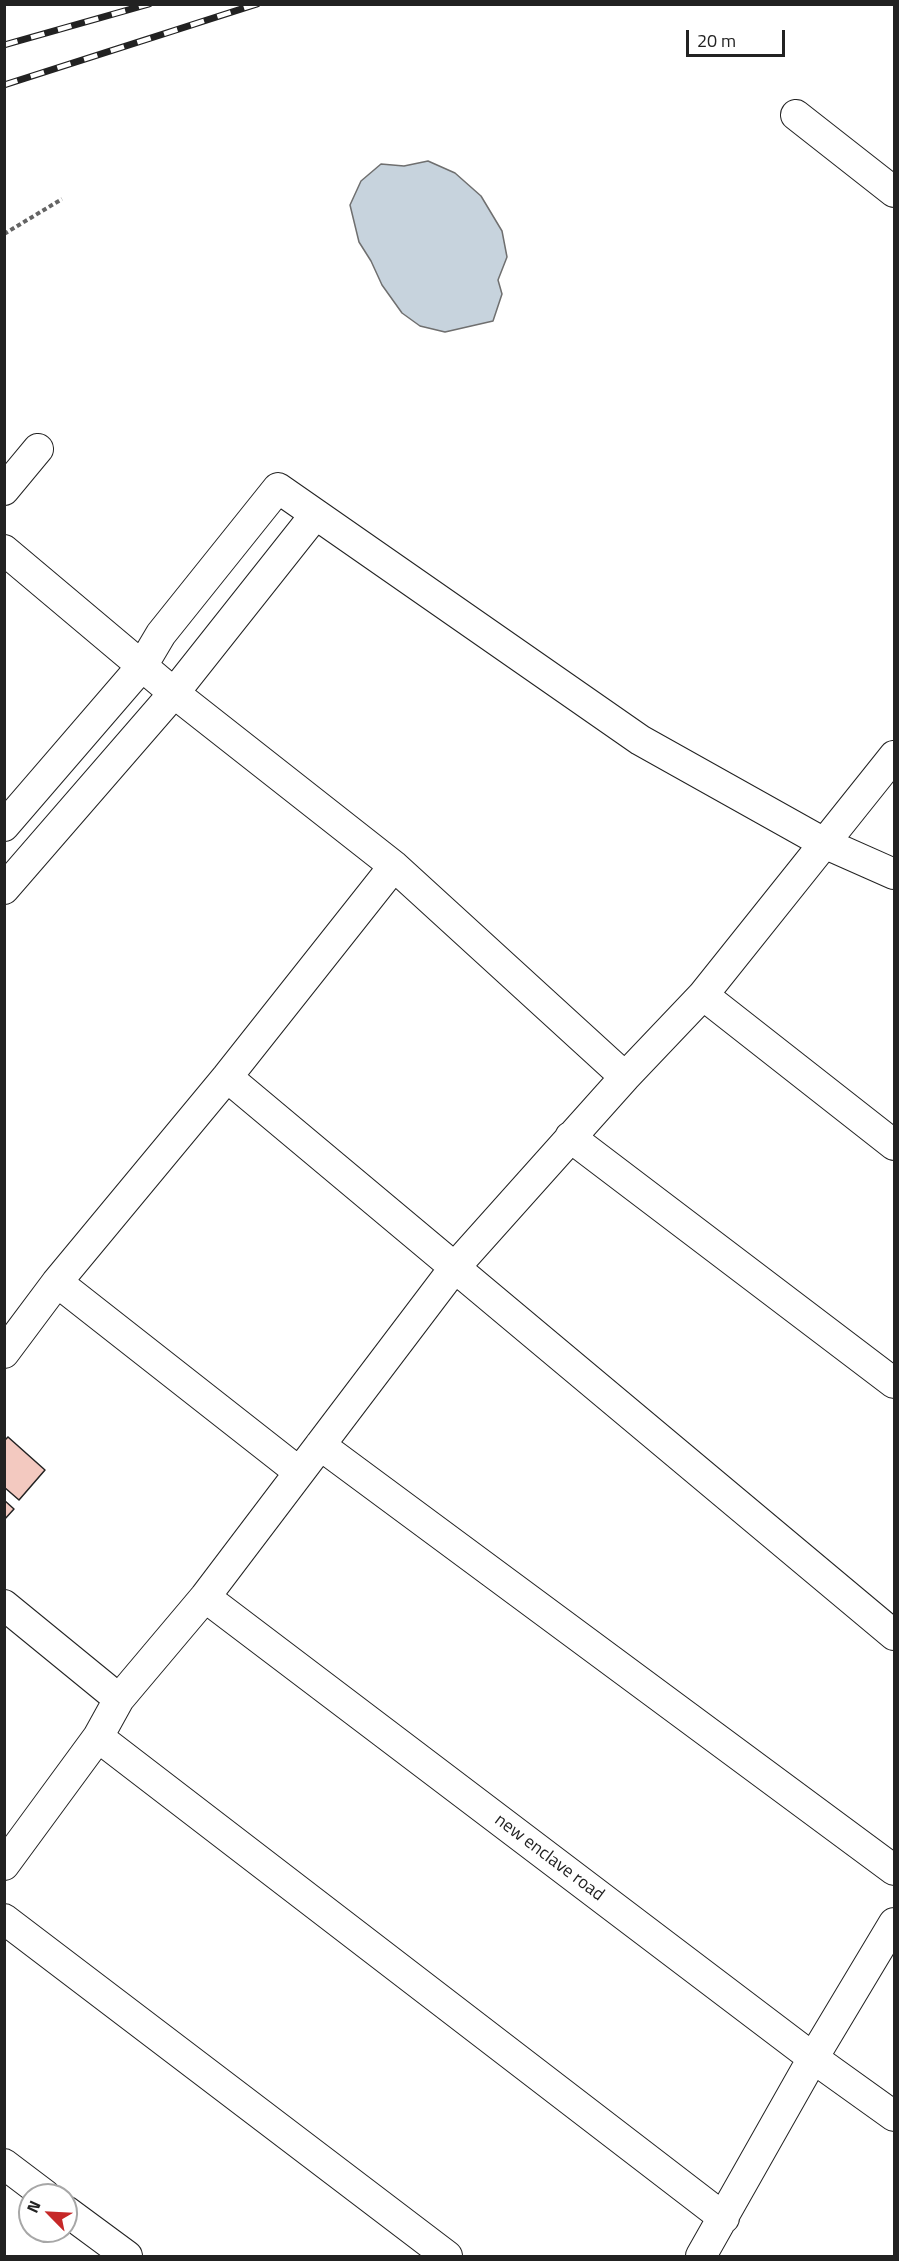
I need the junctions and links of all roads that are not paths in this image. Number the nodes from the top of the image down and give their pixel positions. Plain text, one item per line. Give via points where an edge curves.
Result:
1 (796, 115) dead end
2 (894, 192) edge
3 (38, 449) dead end
4 (4, 490) edge
5 (315, 515) junction
6 (4, 550) edge
7 (142, 666) junction
8 (174, 693) junction
9 (894, 756) edge
10 (11, 806) edge
11 (824, 843) junction
12 (394, 866) junction
13 (894, 874) edge
14 (4, 888) edge
15 (703, 995) junction
16 (227, 1077) junction
17 (625, 1077) junction
18 (570, 1137) junction
19 (894, 1145) edge
20 (454, 1267) junction
21 (57, 1282) junction
22 (4, 1353) edge
23 (894, 1383) edge
24 (320, 1445) junction
25 (299, 1472) junction
26 (205, 1597) junction
27 (4, 1605) edge
28 (894, 1635) edge
29 (118, 1699) junction
30 (99, 1737) junction
31 (4, 1864) edge
32 (894, 1870) edge
33 (4, 1919) edge
34 (894, 1923) edge
35 (813, 2058) junction
36 (894, 2116) edge
37 (4, 2164) edge
38 (29, 2183) edge
39 (724, 2218) junction
40 (78, 2220) edge
41 (127, 2256) edge
42 (447, 2256) edge
43 (701, 2256) edge

1 - 2 street
3 - 4 street
5 - 7 street via 278,488 161,634
5 - 8 street
5 - 11 street via 640,740
6 - 7 street
7 - 8 street
7 - 10 street
8 - 12 street
8 - 14 street
9 - 11 street
11 - 13 street
11 - 15 street
12 - 16 street
12 - 17 street
15 - 17 street
15 - 19 street
16 - 20 street
16 - 21 street
17 - 18 street
18 - 20 street
18 - 23 street
20 - 24 street
20 - 28 street
21 - 22 street
21 - 25 street
24 - 25 street
24 - 32 street
25 - 26 street
26 - 29 street
26 - 35 street, new enclave road
27 - 29 street
29 - 30 street
30 - 31 street
30 - 39 street
33 - 42 street
34 - 35 street
35 - 36 street, new enclave road
35 - 39 street
37 - 38 street
39 - 43 street
40 - 41 street

